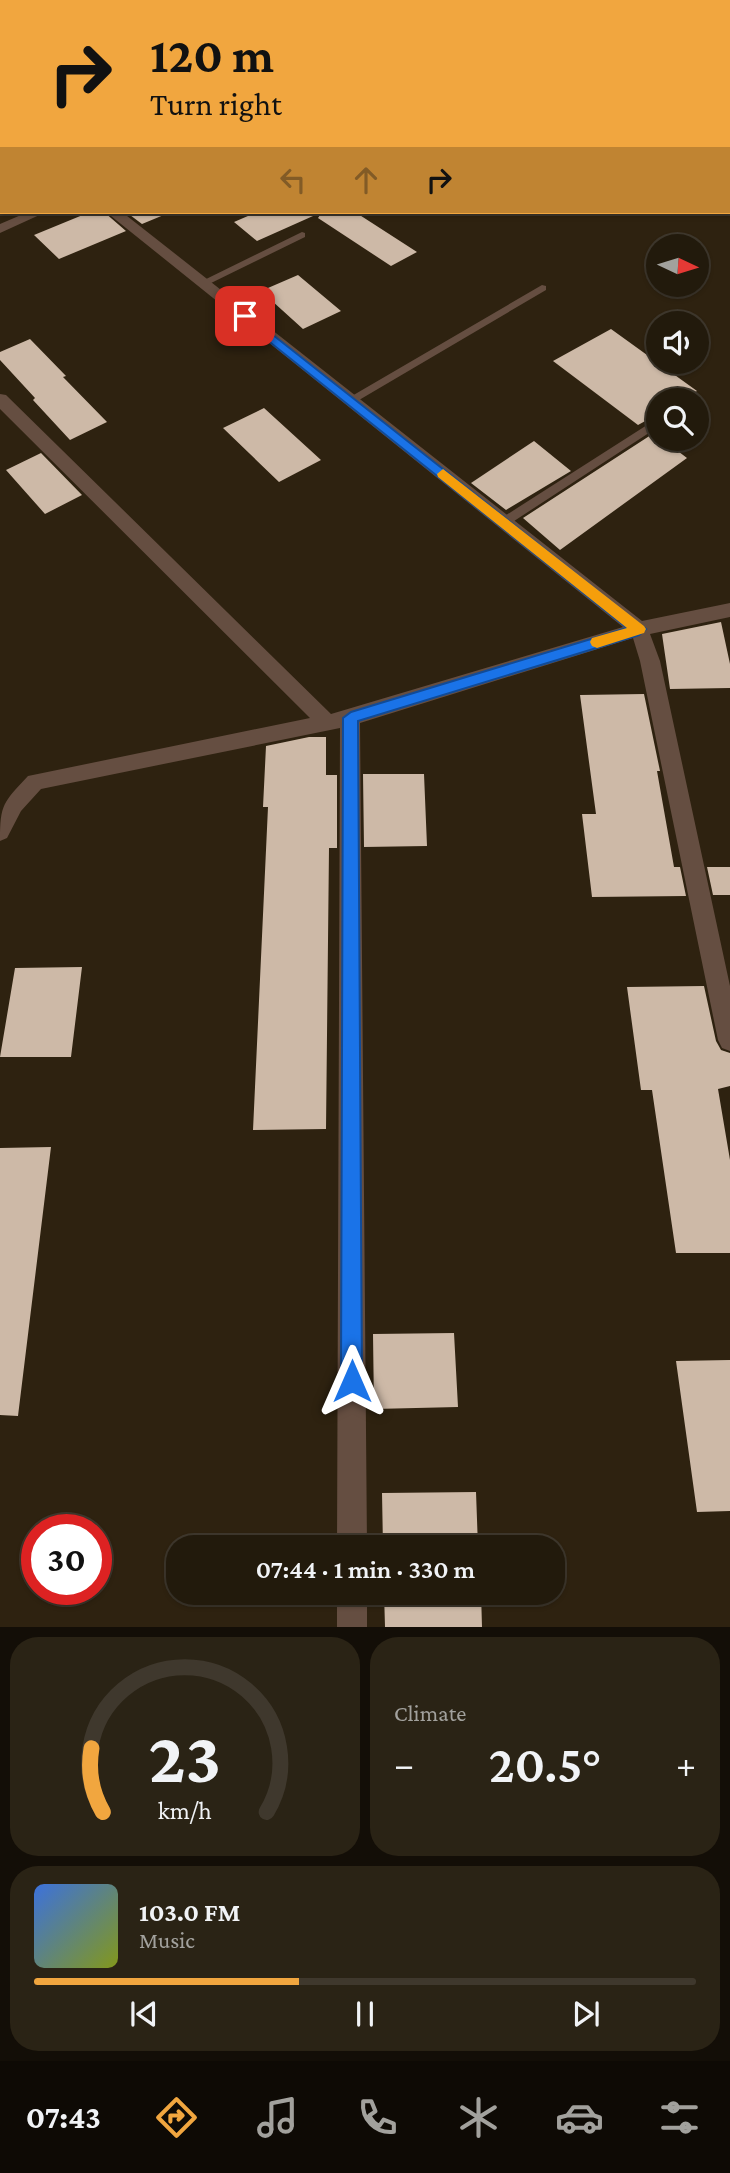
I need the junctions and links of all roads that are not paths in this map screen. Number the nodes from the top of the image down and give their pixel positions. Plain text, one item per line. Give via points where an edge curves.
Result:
1 (34, 214) edge
2 (116, 214) edge
3 (0, 229) edge
4 (302, 235) dead end
5 (203, 283) junction
6 (542, 288) dead end
7 (0, 399) edge
8 (350, 400) junction
9 (646, 430) edge
10 (504, 522) junction
11 (730, 610) edge
12 (639, 629) junction
13 (339, 720) junction
14 (0, 832) edge
15 (730, 1040) edge
16 (352, 1535) edge
17 (352, 1605) edge
18 (352, 1627) edge

1 - 3 street
2 - 5 street
4 - 5 lane
5 - 8 street
6 - 8 lane
7 - 13 street
8 - 10 street
9 - 10 lane
10 - 12 street
11 - 12 street
12 - 13 street
12 - 15 street via 650,662
13 - 14 street via 35,782 14,805
13 - 16 street
17 - 18 street

